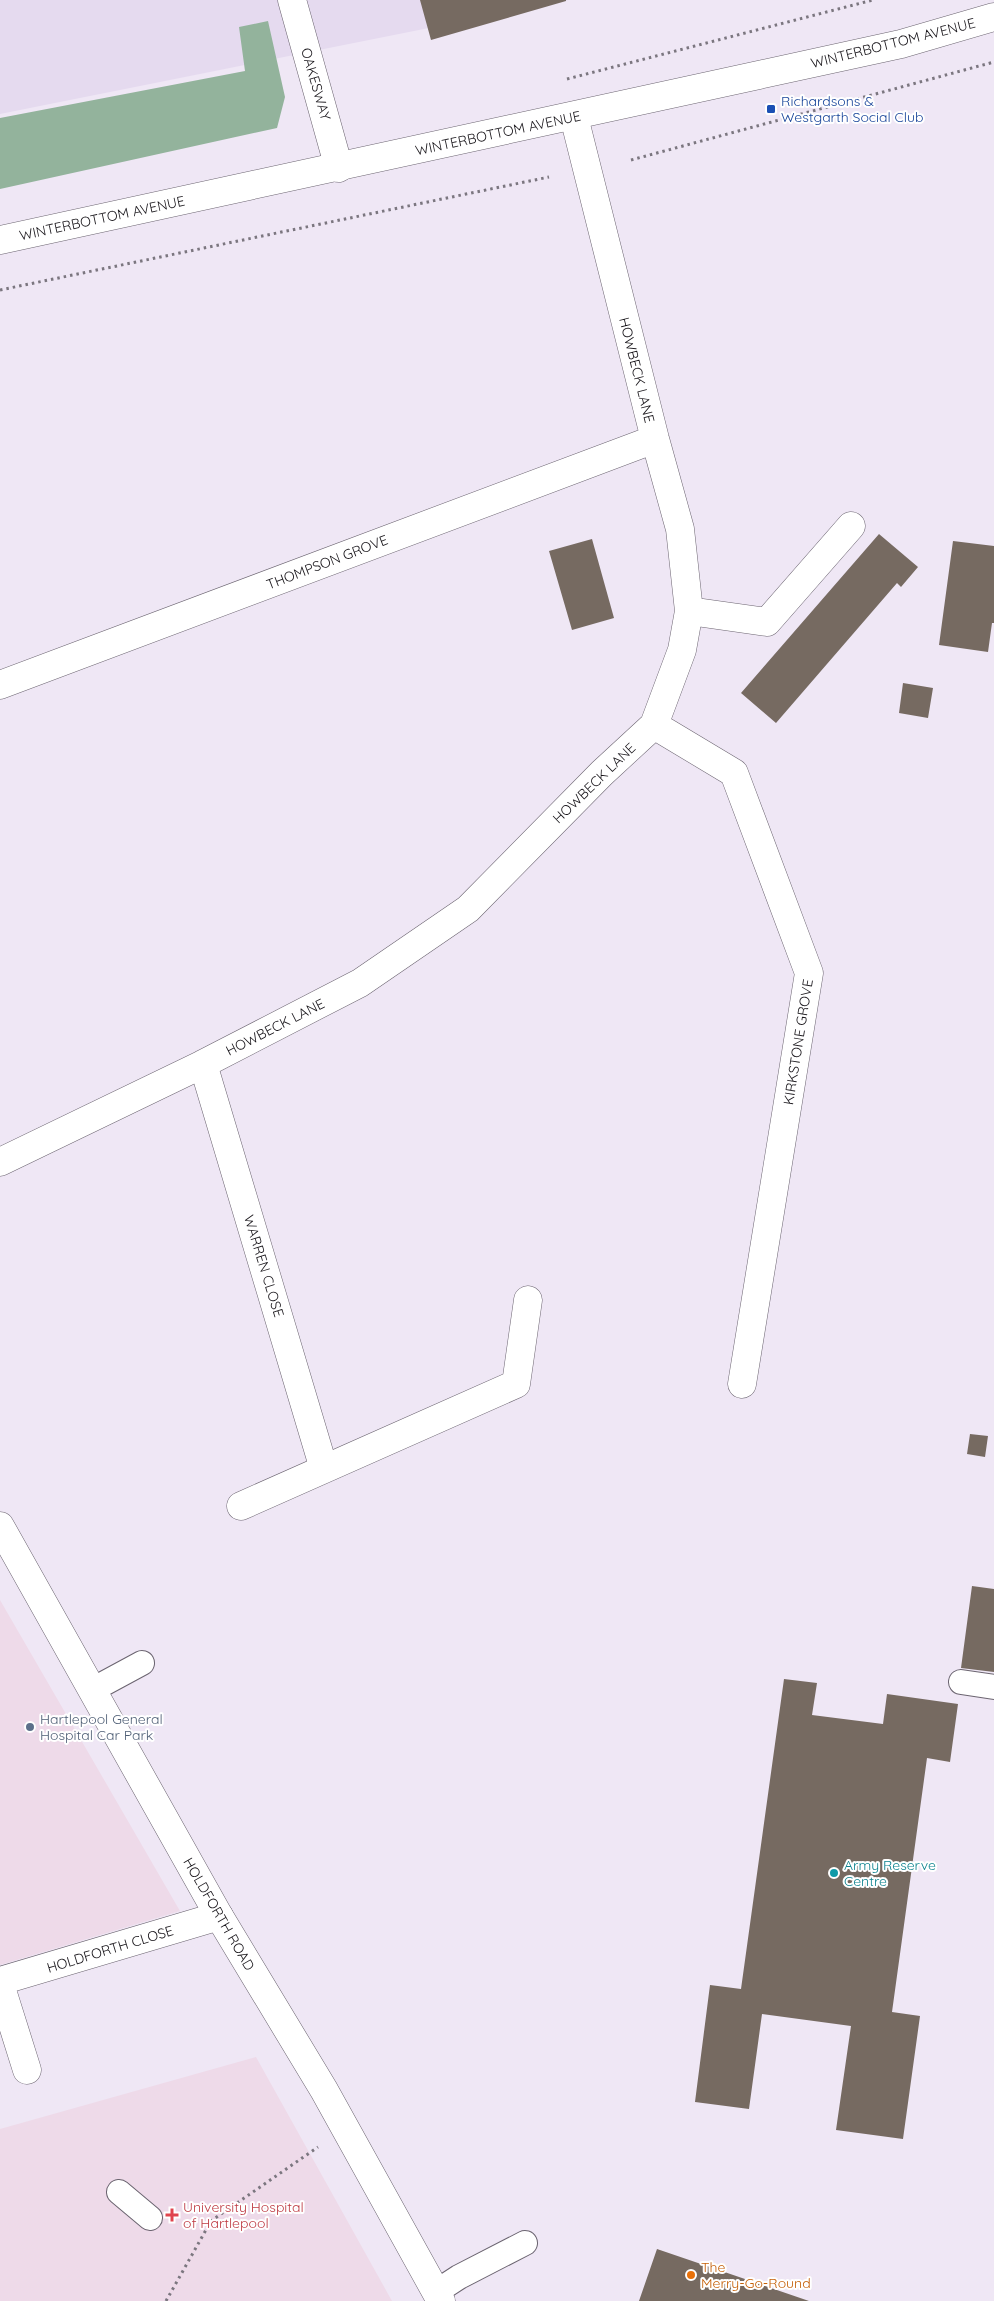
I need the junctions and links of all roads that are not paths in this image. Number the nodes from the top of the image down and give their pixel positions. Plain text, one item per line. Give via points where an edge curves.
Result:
1 (292, 0) edge
2 (994, 17) edge
3 (574, 117) junction
4 (339, 168) junction
5 (0, 240) edge
6 (654, 439) junction
7 (851, 526) dead end
8 (689, 611) junction
9 (0, 685) edge
10 (654, 725) junction
11 (203, 1064) junction
12 (0, 1162) edge
13 (528, 1300) dead end
14 (742, 1384) dead end
15 (324, 1469) junction
16 (241, 1506) dead end
17 (0, 1526) edge
18 (142, 1663) dead end
19 (961, 1682) dead end
20 (994, 1688) edge
21 (92, 1690) junction
22 (219, 1916) junction
23 (0, 1983) edge
24 (27, 2070) dead end
25 (119, 2192) dead end
26 (150, 2218) dead end
27 (525, 2243) dead end
28 (439, 2296) edge

1 - 4 street, OAKESWAY
2 - 3 street, WINTERBOTTOM AVENUE via 901,44
3 - 4 street, WINTERBOTTOM AVENUE
3 - 6 street, HOWBECK LANE
4 - 5 street, WINTERBOTTOM AVENUE
6 - 8 street, HOWBECK LANE via 680,529
6 - 9 street, THOMPSON GROVE
7 - 8 street via 767,622
8 - 10 street, HOWBECK LANE via 682,650
10 - 11 street, HOWBECK LANE via 468,909 360,983
10 - 14 street, KIRKSTONE GROVE via 734,773 809,973
11 - 12 street, HOWBECK LANE
11 - 15 street, WARREN CLOSE
13 - 15 street via 516,1384
15 - 16 street
17 - 21 street, HOLDFORTH ROAD
18 - 21 lane
19 - 20 lane
21 - 22 street, HOLDFORTH ROAD
22 - 23 street, HOLDFORTH CLOSE
22 - 28 street, HOLDFORTH ROAD via 345,2128
23 - 24 street, HOLDFORTH CLOSE
25 - 26 lane
27 - 28 lane via 459,2277

